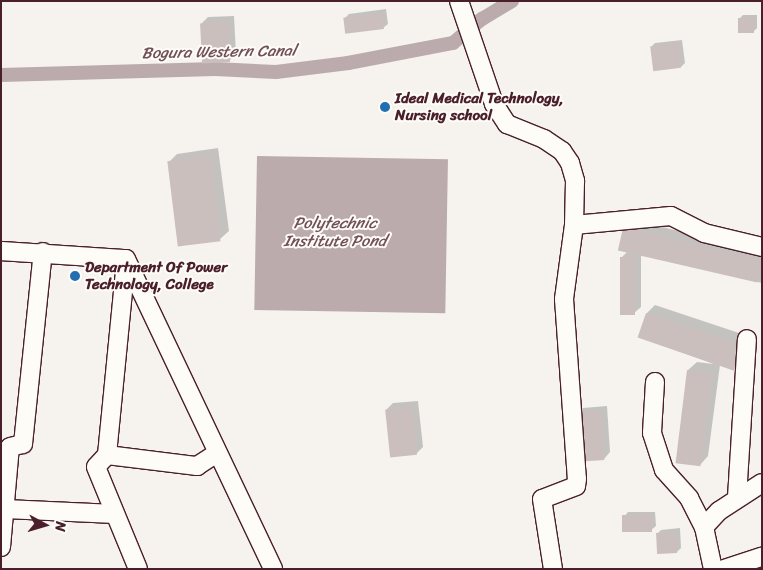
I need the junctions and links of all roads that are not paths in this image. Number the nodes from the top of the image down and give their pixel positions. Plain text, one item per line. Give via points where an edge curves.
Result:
1 (459, 1) edge
2 (574, 225) junction
3 (762, 247) edge
4 (1, 251) edge
5 (43, 252) junction
6 (126, 260) junction
7 (747, 339) dead end
8 (655, 382) dead end
9 (217, 453) junction
10 (107, 455) junction
11 (762, 483) edge
12 (737, 497) junction
13 (5, 508) junction
14 (115, 514) junction
15 (704, 527) junction
16 (1, 547) edge
17 (762, 557) edge
18 (138, 569) edge
19 (273, 569) edge
20 (553, 569) edge
21 (713, 569) edge
22 (724, 569) edge

1 - 2 street via 494,104 507,124 544,139 562,151 570,163 575,181
2 - 3 street via 671,216 704,233
2 - 20 street via 564,299 578,479 576,486 542,499
4 - 5 street
5 - 6 street
5 - 13 street via 23,444 10,447
6 - 9 street
6 - 10 street
7 - 12 street
8 - 15 street via 652,433 664,470 689,498
9 - 10 street via 197,466
9 - 19 street
10 - 14 street via 96,467
11 - 12 street
12 - 15 street
13 - 14 street
13 - 16 street
14 - 18 street
15 - 21 street
17 - 22 street

